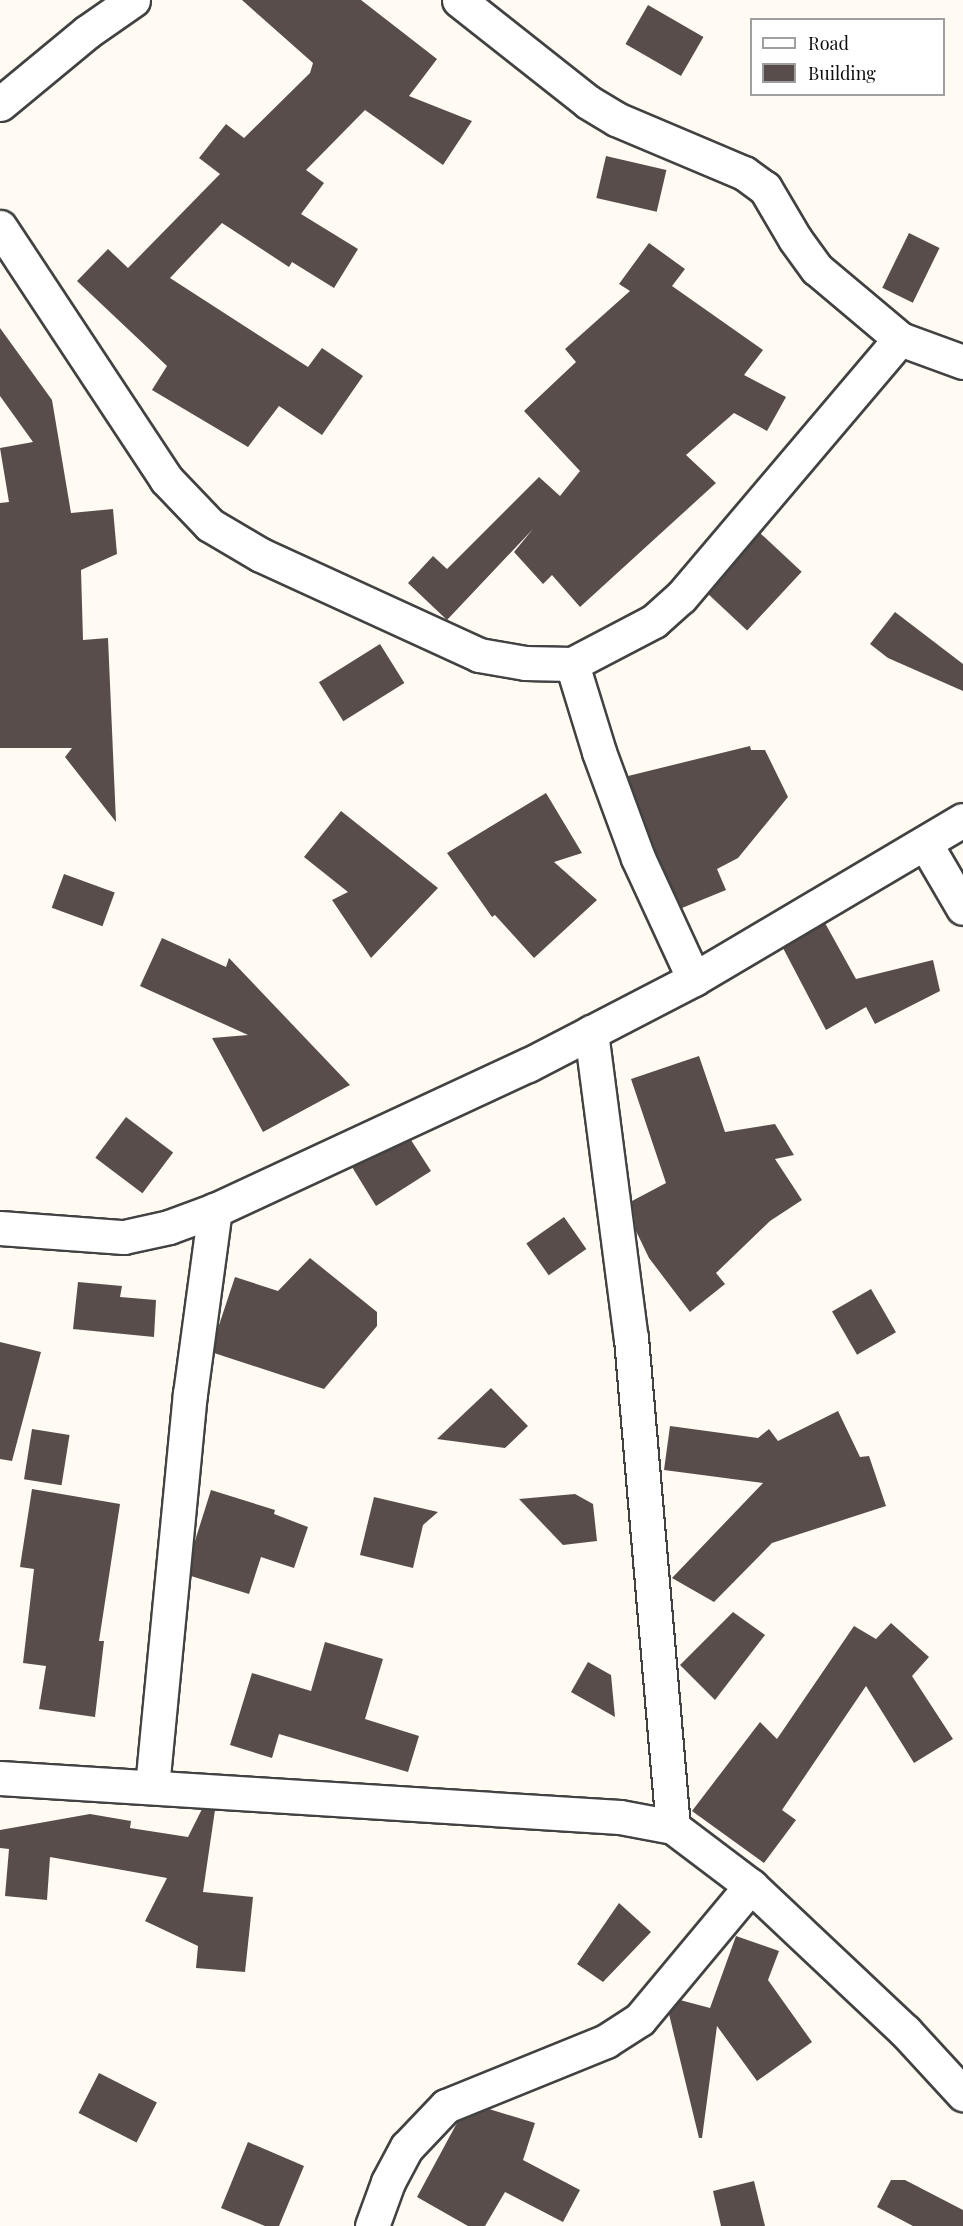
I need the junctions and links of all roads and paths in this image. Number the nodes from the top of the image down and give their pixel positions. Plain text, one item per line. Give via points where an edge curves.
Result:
1 (133, 0) edge
2 (459, 0) edge
3 (0, 104) edge
4 (0, 227) edge
5 (900, 339) junction
6 (963, 362) edge
7 (572, 664) junction
8 (963, 820) edge
9 (925, 843) junction
10 (963, 908) edge
11 (694, 979) junction
12 (591, 1032) junction
13 (215, 1210) junction
14 (0, 1228) edge
15 (0, 1778) edge
16 (152, 1787) junction
17 (673, 1827) junction
18 (750, 1886) junction
19 (963, 2094) edge
20 (372, 2226) edge

1 - 3 street via 87,32
2 - 5 street via 588,102 616,119 744,173 765,188 817,269
4 - 7 street via 166,479 210,525 261,555 479,655 525,663
5 - 6 street
5 - 7 street via 681,597 654,621
7 - 11 street via 638,858
8 - 9 street
9 - 10 street
9 - 11 street
11 - 12 street
12 - 13 street
12 - 17 street via 631,1338
13 - 14 street via 169,1227 124,1237
13 - 16 street via 190,1394
15 - 16 street
16 - 17 street via 620,1817
17 - 18 street
18 - 19 street via 905,2031
18 - 20 street via 640,2019 606,2041 446,2106 407,2147 388,2182

